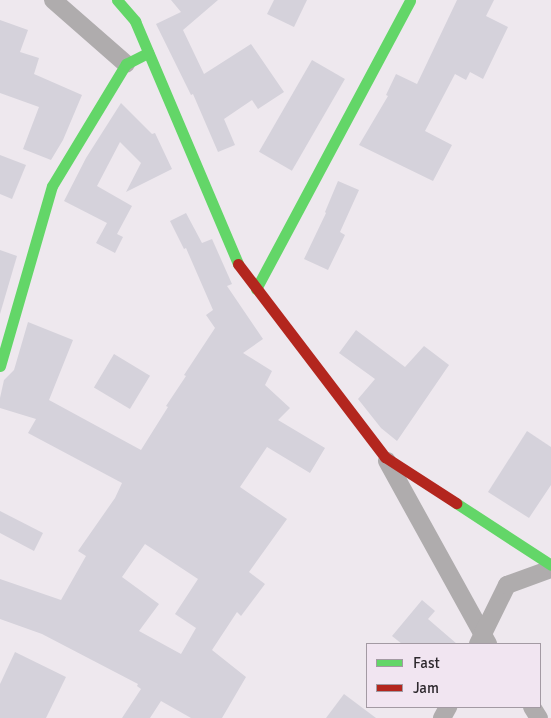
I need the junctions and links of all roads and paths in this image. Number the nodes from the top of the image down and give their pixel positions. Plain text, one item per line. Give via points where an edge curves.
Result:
1 (53, 0) edge
2 (118, 0) edge
3 (410, 0) edge
4 (148, 53) junction
5 (126, 64) junction
6 (256, 289) junction
7 (0, 366) edge
8 (385, 457) junction
9 (551, 565) edge
10 (551, 569) edge
11 (483, 642) edge

1 - 5 street
2 - 4 street via 135,21
3 - 6 street
4 - 5 street
4 - 6 street via 239,267
5 - 7 street via 52,186
6 - 8 street
8 - 9 street
8 - 11 street
10 - 11 street via 507,585

